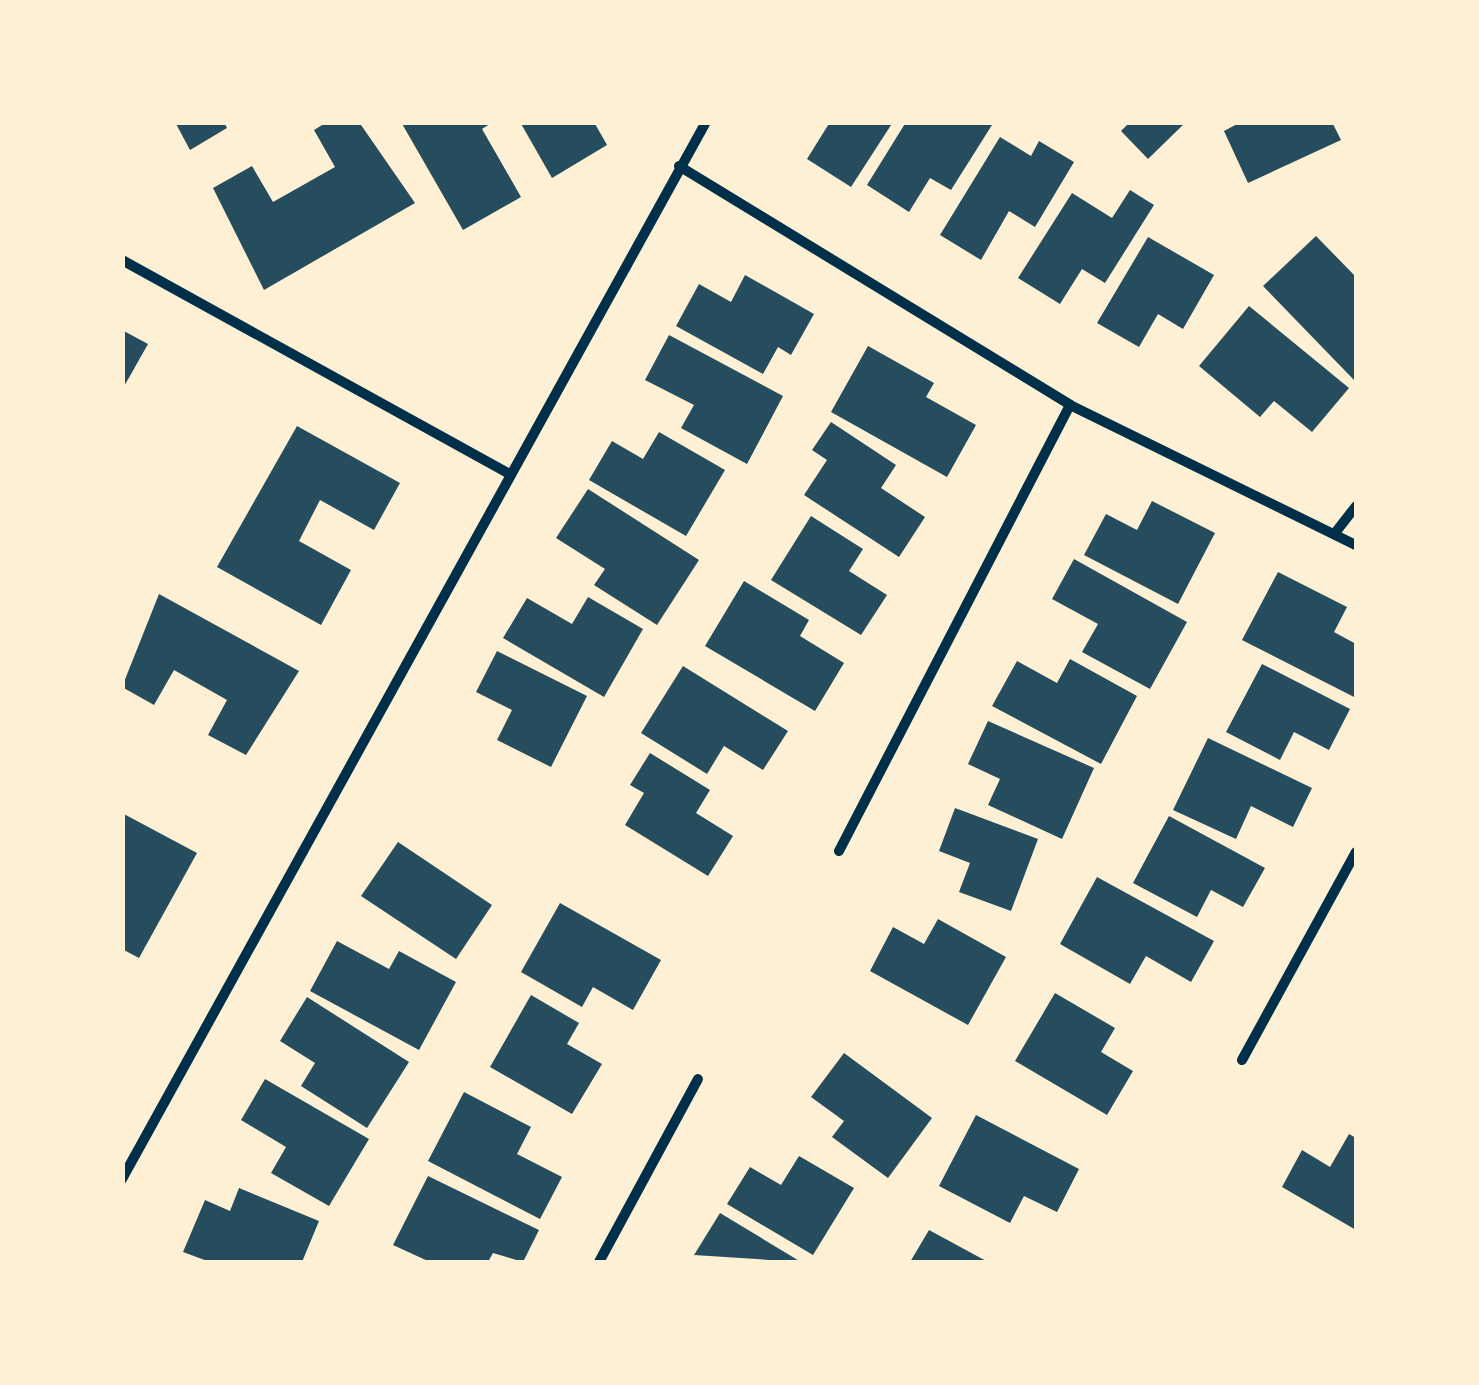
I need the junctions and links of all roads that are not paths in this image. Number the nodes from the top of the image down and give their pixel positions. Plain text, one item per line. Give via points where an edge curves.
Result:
1 (706, 122) edge
2 (679, 166) junction
3 (122, 260) edge
4 (1070, 405) junction
5 (509, 474) junction
6 (1356, 506) edge
7 (1335, 533) junction
8 (1356, 545) edge
9 (839, 851) dead end
10 (1356, 852) edge
11 (1242, 1060) dead end
12 (698, 1079) dead end
13 (122, 1180) edge
14 (599, 1262) edge

1 - 2 street
2 - 4 street
2 - 5 street
3 - 5 street
4 - 7 street
4 - 9 street
5 - 13 street
6 - 7 street
7 - 8 street
10 - 11 street
12 - 14 street

